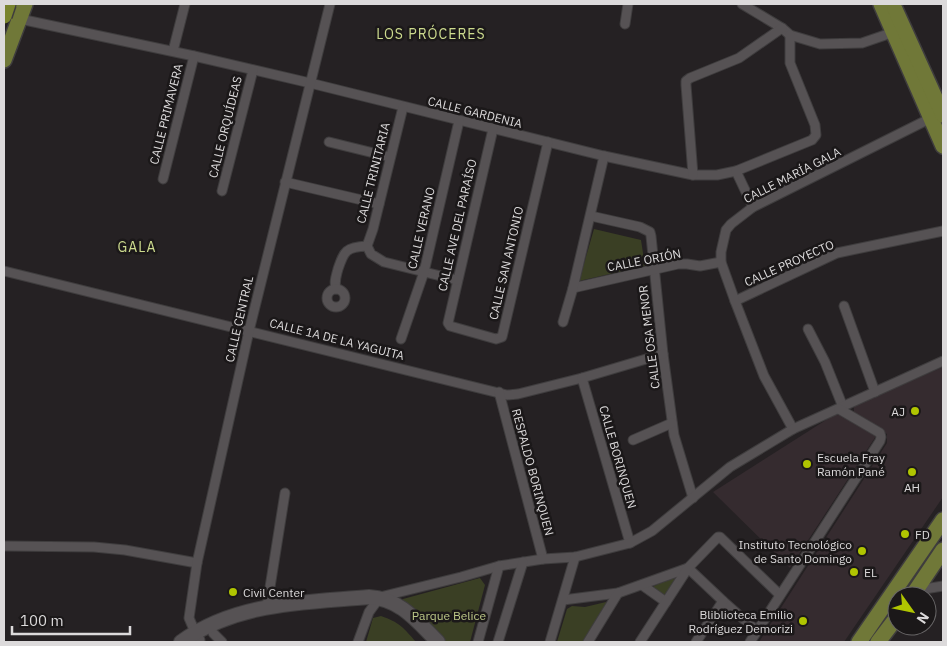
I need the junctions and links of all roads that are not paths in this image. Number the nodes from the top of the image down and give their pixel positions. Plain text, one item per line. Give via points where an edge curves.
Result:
1 (8, 4) edge
2 (25, 4) edge
3 (185, 4) edge
4 (330, 4) edge
5 (628, 4) edge
6 (742, 4) edge
7 (881, 4) edge
8 (892, 4) edge
9 (4, 15) edge
10 (20, 19) junction
11 (625, 24) dead end
12 (4, 28) edge
13 (782, 28) junction
14 (894, 32) junction
15 (790, 35) junction
16 (173, 51) junction
17 (194, 56) junction
18 (4, 60) edge
19 (253, 70) junction
20 (310, 83) junction
21 (403, 106) junction
22 (937, 116) edge
23 (459, 121) junction
24 (492, 129) junction
25 (329, 142) dead end
26 (548, 142) junction
27 (943, 146) edge
28 (604, 156) junction
29 (390, 157) junction
30 (736, 171) junction
31 (692, 175) junction
32 (163, 179) dead end
33 (285, 182) junction
34 (222, 191) dead end
35 (379, 204) junction
36 (753, 207) junction
37 (591, 216) junction
38 (943, 231) edge
39 (367, 246) junction
40 (721, 262) junction
41 (654, 269) junction
42 (4, 271) edge
43 (424, 272) junction
44 (457, 280) junction
45 (573, 288) junction
46 (336, 289) dead end
47 (735, 301) junction
48 (844, 306) dead end
49 (563, 322) dead end
50 (450, 326) joint
51 (808, 329) dead end
52 (249, 331) junction
53 (401, 338) dead end
54 (663, 354) junction
55 (943, 361) edge
56 (582, 378) junction
57 (498, 392) junction
58 (875, 392) junction
59 (841, 408) junction
60 (672, 423) junction
61 (793, 429) junction
62 (632, 440) dead end
63 (285, 493) dead end
64 (693, 498) junction
65 (943, 520) edge
66 (630, 543) junction
67 (4, 546) edge
68 (943, 550) edge
69 (575, 557) junction
70 (543, 559) junction
71 (523, 562) junction
72 (197, 563) junction
73 (499, 566) junction
74 (688, 568) junction
75 (642, 585) junction
76 (898, 586) edge
77 (919, 586) edge
78 (618, 593) junction
79 (780, 595) junction
80 (563, 600) junction
81 (723, 601) junction
82 (376, 602) junction
83 (666, 602) junction
84 (887, 602) edge
85 (267, 606) junction
86 (887, 630) edge
87 (757, 631) junction
88 (197, 638) edge
89 (218, 638) edge
90 (181, 642) edge
91 (358, 642) edge
92 (428, 642) edge
93 (438, 642) edge
94 (478, 642) edge
95 (498, 642) edge
96 (550, 642) edge
97 (588, 642) edge
98 (640, 642) edge
99 (696, 642) edge
100 (750, 642) edge
101 (859, 642) edge
102 (878, 642) edge

1 - 9 highway, bridge
2 - 10 main road
3 - 16 street
4 - 20 street, CALLE CENTRAL
5 - 11 street
6 - 13 street
7 - 14 main road
8 - 22 main road
9 - 10 main road
10 - 12 main road
10 - 16 street, CALLE GARDENIA
10 - 18 main road
13 - 15 street
13 - 31 street via 739,58 686,81
14 - 15 street via 862,43 820,44
14 - 22 main road
15 - 30 street, CALLE GARDENIA via 790,62 816,135 812,140
16 - 17 street, CALLE GARDENIA
17 - 19 street, CALLE GARDENIA
17 - 32 street, CALLE PRIMAVERA
19 - 20 street, CALLE GARDENIA
19 - 34 street, CALLE ORQUÍDEAS
20 - 21 street, CALLE GARDENIA
20 - 33 street, CALLE CENTRAL
21 - 23 street, CALLE GARDENIA
21 - 29 street, CALLE TRINITARIA
22 - 27 main road
22 - 36 street, CALLE MARÍA GALA
23 - 24 street, CALLE GARDENIA
23 - 43 street, CALLE VERANO
24 - 26 street, CALLE GARDENIA
24 - 44 street, CALLE AVE DEL PARAÍSO
25 - 29 street
26 - 28 street, CALLE GARDENIA
26 - 50 street, CALLE SAN ANTONIO via 502,337 496,339
28 - 31 street, CALLE GARDENIA
28 - 37 street
29 - 35 street, CALLE TRINITARIA
30 - 31 street, CALLE GARDENIA
30 - 36 street
33 - 35 street
33 - 52 street, CALLE CENTRAL
35 - 39 street, CALLE TRINITARIA
36 - 40 street, CALLE MARÍA GALA via 726,230
37 - 41 street, CALLE OSA MENOR via 650,232
37 - 45 street
38 - 47 street, CALLE PROYECTO via 838,253
39 - 43 street via 371,254 384,262
39 - 46 street via 358,246 343,254 334,282
40 - 41 street, CALLE ORIÓN
40 - 47 street, CALLE MARÍA GALA
41 - 45 street, CALLE ORIÓN
41 - 54 street, CALLE OSA MENOR
42 - 52 street, CALLE 1A DE LA YAGUITA
43 - 44 street
43 - 53 street, CALLE VERANO
44 - 50 street, CALLE AVE DEL PARAÍSO
45 - 49 street
47 - 61 street, CALLE MARÍA GALA via 764,376
48 - 58 street
51 - 59 street via 825,362
52 - 57 street, CALLE 1A DE LA YAGUITA
52 - 72 street, CALLE CENTRAL
54 - 56 street, CALLE 1A DE LA YAGUITA
54 - 60 street, CALLE OSA MENOR
55 - 58 street
56 - 57 street, CALLE 1A DE LA YAGUITA via 518,394
56 - 66 street, CALLE BORINQUEN
57 - 70 street, RESPALDO BORINQUEN
58 - 59 street
59 - 61 street
59 - 79 street via 880,433 881,437
60 - 62 street
60 - 64 street, CALLE OSA MENOR
61 - 64 street via 730,467
63 - 85 street
64 - 66 street via 652,531
65 - 76 main road
66 - 69 street
67 - 72 street via 94,547
68 - 77 main road
69 - 70 street
69 - 80 street
70 - 71 street
71 - 73 street
71 - 95 street
72 - 88 street, CALLE CENTRAL via 190,618
73 - 82 street
73 - 94 street
74 - 75 street
74 - 79 street via 720,537
74 - 81 street
74 - 83 street
75 - 78 street
75 - 83 street
78 - 80 street
78 - 97 street
79 - 87 street
80 - 96 street
81 - 87 street
81 - 99 street
82 - 85 main road via 369,596
82 - 89 main road via 275,613 244,620
82 - 91 street
82 - 92 main road via 404,620
82 - 93 main road via 395,603
83 - 98 street
84 - 101 main road
85 - 88 main road via 230,616
86 - 102 main road
87 - 100 street
88 - 89 main road
88 - 90 main road

